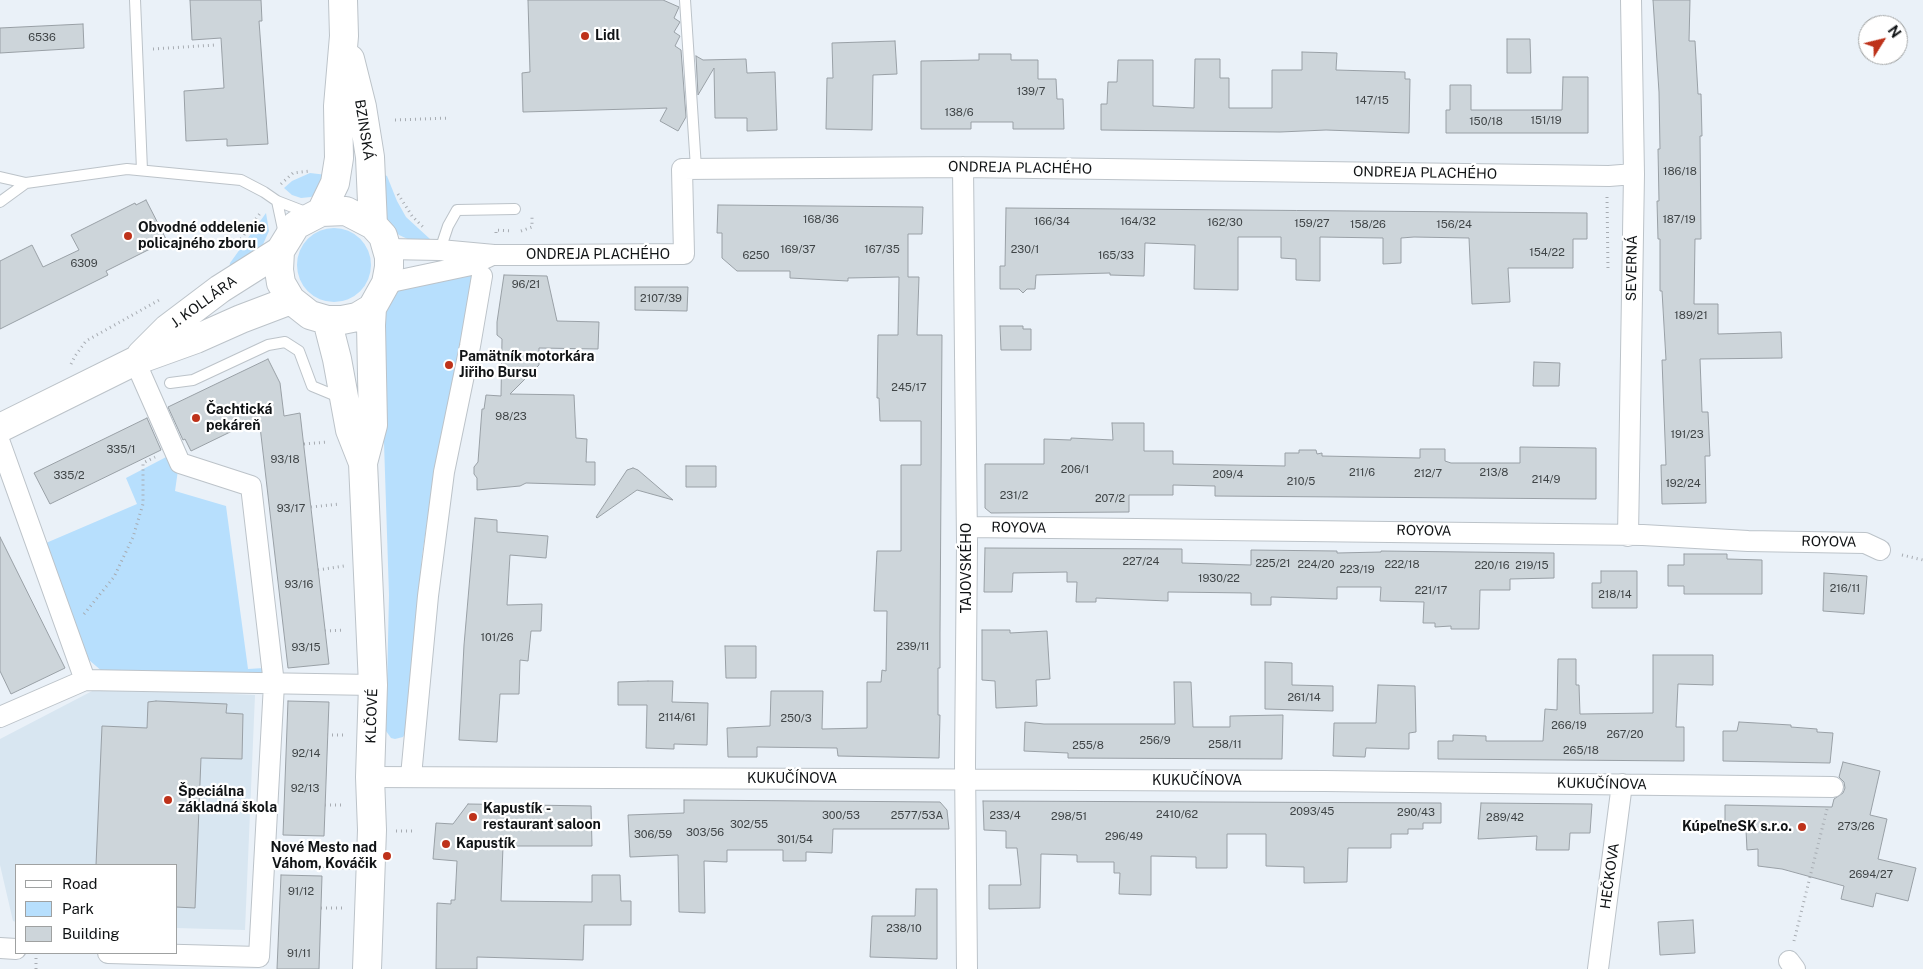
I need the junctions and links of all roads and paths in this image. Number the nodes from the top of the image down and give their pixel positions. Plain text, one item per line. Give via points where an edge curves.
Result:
1 (135, 0) edge
2 (343, 0) edge
3 (685, 0) edge
4 (1631, 0) edge
5 (344, 36) junction
6 (214, 45) dead end
7 (137, 51) junction
8 (450, 118) dead end
9 (395, 120) dead end
10 (963, 167) junction
11 (696, 168) junction
12 (142, 170) junction
13 (1634, 174) junction
14 (0, 177) edge
15 (26, 183) junction
16 (282, 184) dead end
17 (396, 187) dead end
18 (274, 199) junction
19 (0, 202) edge
20 (514, 209) dead end
21 (318, 214) junction
22 (372, 225) junction
23 (443, 243) junction
24 (283, 245) junction
25 (387, 250) junction
26 (230, 254) dead end
27 (494, 254) junction
28 (482, 276) dead end
29 (386, 283) junction
30 (168, 295) dead end
31 (291, 300) junction
32 (372, 308) junction
33 (327, 320) junction
34 (135, 361) junction
35 (70, 367) dead end
36 (170, 383) dead end
37 (345, 400) junction
38 (0, 428) edge
39 (330, 441) dead end
40 (0, 442) edge
41 (304, 444) dead end
42 (173, 448) junction
43 (363, 463) junction
44 (346, 503) dead end
45 (311, 507) dead end
46 (967, 527) junction
47 (1628, 536) junction
48 (1880, 550) dead end
49 (349, 566) dead end
50 (318, 570) dead end
51 (66, 629) junction
52 (350, 630) dead end
53 (325, 632) dead end
54 (85, 680) junction
55 (274, 684) junction
56 (373, 685) junction
57 (1, 714) edge
58 (328, 735) dead end
59 (346, 735) dead end
60 (411, 776) junction
61 (370, 777) junction
62 (966, 780) junction
63 (1622, 784) junction
64 (1833, 787) joint
65 (325, 805) dead end
66 (346, 806) dead end
67 (265, 853) junction
68 (371, 860) junction
69 (321, 908) dead end
70 (343, 908) dead end
71 (0, 948) edge
72 (15, 949) edge
73 (146, 954) edge
74 (1792, 965) edge
75 (367, 969) edge
76 (967, 969) edge
77 (1598, 969) edge

1 - 7 lane
2 - 5 main road, BZINSKÁ
3 - 11 lane
4 - 13 street, SEVERNÁ
5 - 21 main road, BZINSKÁ via 337,170 335,183
5 - 22 main road, BZINSKÁ via 370,157
6 - 7 path
7 - 12 lane
8 - 9 path
10 - 11 street, ONDREJA PLACHÉHO
10 - 13 street, ONDREJA PLACHÉHO
10 - 46 street, TAJOVSKÉHO
11 - 27 street, ONDREJA PLACHÉHO via 682,169 684,254
12 - 15 lane
12 - 18 lane via 241,180
13 - 47 street, SEVERNÁ
14 - 15 lane
15 - 19 lane
16 - 18 path
17 - 23 path via 404,206
18 - 21 lane
18 - 24 lane
18 - 26 path
20 - 23 lane via 457,210
21 - 22 main road, KLČOVÉ via 346,211
21 - 24 main road via 296,225
22 - 25 main road, KLČOVÉ via 383,236
23 - 25 street, ONDREJA PLACHÉHO
23 - 27 street, ONDREJA PLACHÉHO
24 - 31 main road via 279,270 281,282
24 - 34 main road, J. KOLLÁRA via 167,329
25 - 29 main road, KLČOVÉ via 390,267
27 - 29 street, ONDREJA PLACHÉHO via 471,265
28 - 60 street via 444,472 428,596
29 - 32 main road, KLČOVÉ
30 - 35 path via 86,341
31 - 33 main road via 310,314
31 - 34 main road, J. KOLLÁRA
32 - 33 main road via 357,317
32 - 43 main road, KLČOVÉ via 374,425
33 - 37 main road, KLČOVÉ
34 - 38 main road, J. KOLLÁRA
34 - 42 street
36 - 37 lane via 193,380 268,346 285,342 299,351 312,386
37 - 43 main road, KLČOVÉ via 350,430
39 - 41 path
40 - 51 street
42 - 51 path via 143,463 143,504 114,577 88,611
42 - 55 street via 180,463 251,486
43 - 56 main road, KLČOVÉ
44 - 45 path
46 - 47 street, ROYOVA
46 - 62 street, TAJOVSKÉHO
47 - 48 street, ROYOVA via 1865,543
49 - 50 path
51 - 54 street
52 - 53 path
54 - 55 street
54 - 57 street
55 - 56 street
55 - 67 street
56 - 61 main road, KLČOVÉ
58 - 59 path
60 - 61 street, KUKUČÍNOVA
60 - 62 street, KUKUČÍNOVA
61 - 68 main road, KLČOVÉ
62 - 63 street, KUKUČÍNOVA
62 - 76 street, TAJOVSKÉHO
63 - 64 street, KUKUČÍNOVA
63 - 77 street, HEČKOVA
64 - 74 path
65 - 66 path
67 - 68 street
67 - 73 street via 259,957
68 - 75 main road, KLČOVÉ
69 - 70 path
71 - 72 street

